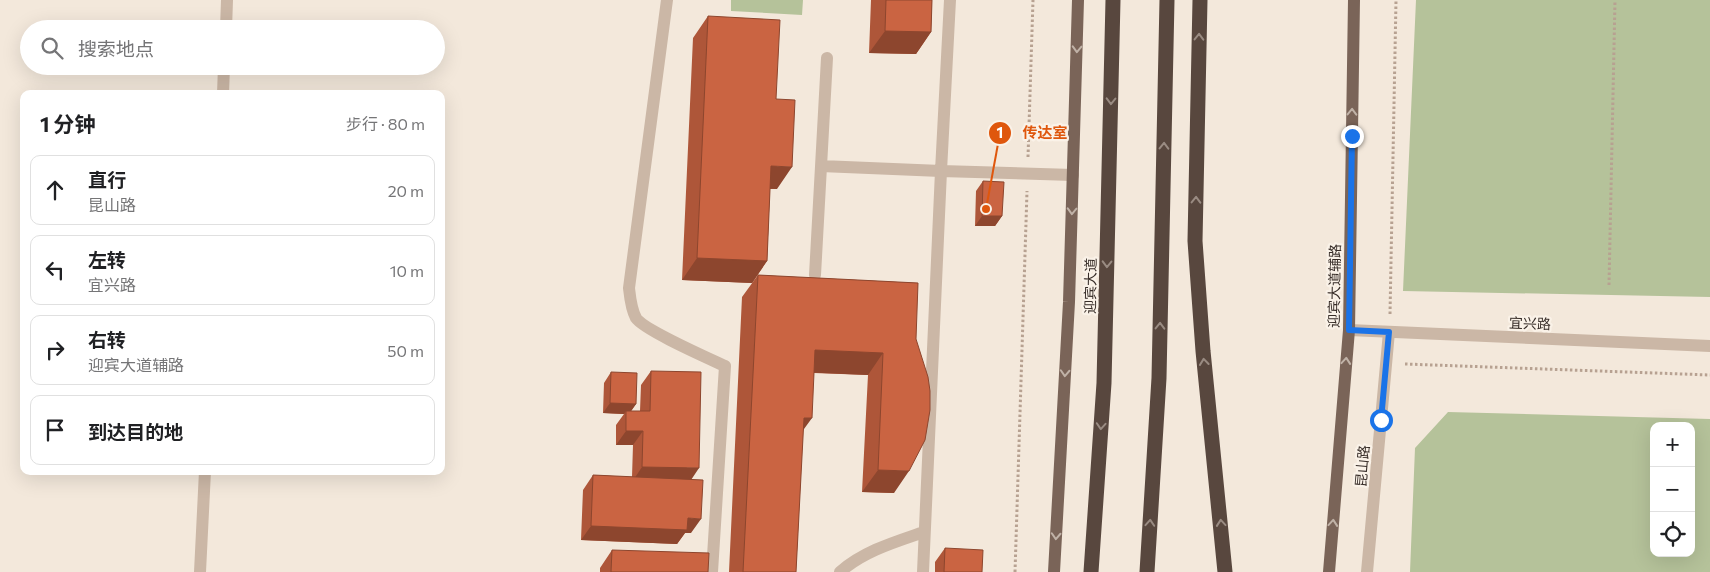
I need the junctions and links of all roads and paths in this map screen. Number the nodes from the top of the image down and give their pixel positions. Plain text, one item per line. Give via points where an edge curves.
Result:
1 (228, 0) edge
2 (667, 0) edge
3 (950, 0) edge
4 (1033, 0) edge
5 (1078, 0) edge
6 (1113, 0) edge
7 (1167, 0) edge
8 (1200, 0) edge
9 (1354, 0) edge
10 (1396, 0) edge
11 (1615, 0) edge
12 (227, 20) edge
13 (826, 58) dead end
14 (224, 75) edge
15 (223, 90) edge
16 (821, 166) junction
17 (941, 171) junction
18 (1028, 174) junction
19 (1073, 175) junction
20 (815, 274) dead end
21 (1609, 285) dead end
22 (1349, 330) junction
23 (1389, 332) junction
24 (1710, 346) edge
25 (1386, 364) junction
26 (1710, 374) edge
27 (205, 475) edge
28 (924, 532) junction
29 (200, 572) edge
30 (712, 572) edge
31 (840, 572) edge
32 (922, 572) edge
33 (1015, 572) edge
34 (1054, 572) edge
35 (1091, 572) edge
36 (1147, 572) edge
37 (1225, 572) edge
38 (1329, 572) edge
39 (1367, 572) edge

1 - 12 street
2 - 30 street via 629,288 636,318 648,328 725,366
3 - 17 street
4 - 18 path
5 -> 19 main road
6 -> 35 highway, 迎宾大道 via 1104,383
36 -> 7 highway via 1159,378
37 -> 8 highway via 1195,241
22 -> 9 main road, 迎宾大道辅路
10 - 23 path
11 - 21 path
13 - 16 street
14 - 15 street
16 - 17 street
16 - 20 street
17 - 18 street
17 - 28 street
18 - 19 street
18 - 33 path
19 -> 34 main road
22 - 23 street, 宜兴路
38 -> 22 main road, 迎宾大道辅路
23 - 24 street, 宜兴路
23 - 25 street, 昆山路
25 - 26 path
25 - 39 street, 昆山路
27 - 29 street
28 - 31 street via 883,546 853,561
28 - 32 street

